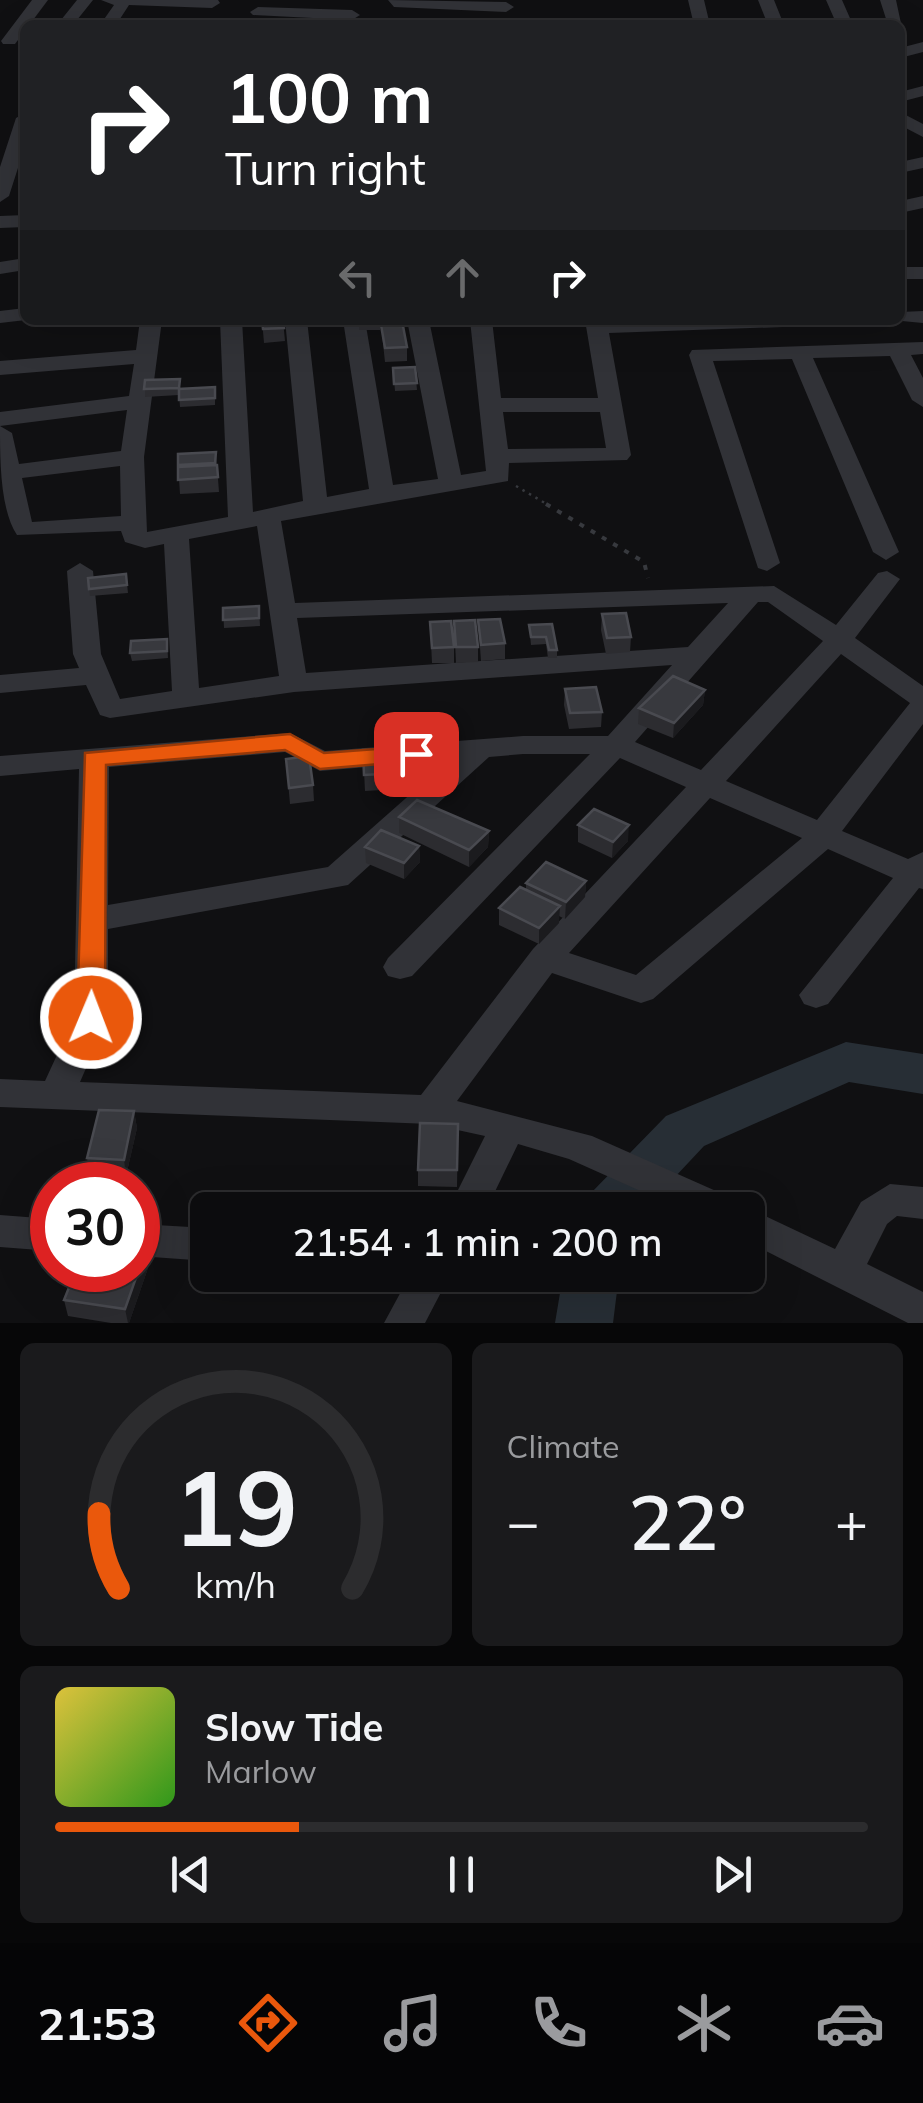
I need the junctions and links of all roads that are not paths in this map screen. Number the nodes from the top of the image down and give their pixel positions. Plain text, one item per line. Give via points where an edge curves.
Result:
1 (40, 0) edge
2 (84, 0) edge
3 (109, 0) edge
4 (124, 0) edge
5 (170, 1) edge
6 (394, 1) edge
7 (213, 2) edge
8 (506, 7) dead end
9 (258, 12) edge
10 (352, 16) dead end
11 (0, 20) edge
12 (24, 20) joint
13 (69, 20) edge
14 (20, 25) edge
15 (8, 40) dead end
16 (20, 134) edge
17 (0, 196) edge
18 (150, 325) edge
19 (231, 325) edge
20 (297, 325) edge
21 (355, 325) edge
22 (419, 325) edge
23 (482, 325) edge
24 (596, 325) edge
25 (763, 325) edge
26 (897, 348) junction
27 (923, 348) edge
28 (775, 352) junction
29 (800, 352) junction
30 (146, 356) junction
31 (0, 368) edge
32 (923, 400) edge
33 (139, 402) junction
34 (491, 405) junction
35 (610, 405) junction
36 (0, 419) edge
37 (0, 433) edge
38 (132, 457) junction
39 (498, 466) junction
40 (9, 472) junction
41 (451, 484) junction
42 (382, 494) junction
43 (316, 506) junction
44 (254, 519) junction
45 (134, 523) junction
46 (176, 535) junction
47 (767, 563) dead end
48 (80, 571) dead end
49 (750, 595) junction
50 (283, 611) junction
51 (839, 640) junction
52 (696, 655) junction
53 (95, 675) junction
54 (294, 683) junction
55 (0, 684) edge
56 (186, 698) junction
57 (923, 702) edge
58 (616, 744) junction
59 (480, 748) junction
60 (94, 758) junction
61 (0, 766) edge
62 (703, 786) junction
63 (821, 836) junction
64 (920, 871) edge
65 (92, 920) junction
66 (545, 958) junction
67 (400, 967) dead end
68 (816, 995) dead end
69 (0, 1093) edge
70 (56, 1095) junction
71 (430, 1110) junction
72 (508, 1126) junction
73 (476, 1192) edge
74 (682, 1192) edge
75 (923, 1203) edge
76 (765, 1233) edge
77 (30, 1235) edge
78 (3, 1236) edge
79 (160, 1242) edge
80 (190, 1244) edge
81 (842, 1274) junction
82 (422, 1292) edge
83 (923, 1312) edge
84 (404, 1323) edge

1 - 12 street
2 - 13 street
3 - 4 street
4 - 5 street
5 - 7 street
6 - 8 street
9 - 10 street
11 - 12 street
14 - 15 street
16 - 17 street
18 - 30 street
19 - 44 street
20 - 43 street
21 - 42 street
22 - 41 street
23 - 34 street
24 - 35 street
25 - 28 street
26 - 27 street
26 - 29 street
26 - 32 street
28 - 29 street
28 - 47 street via 700,355
29 - 51 street via 887,566
30 - 31 street
30 - 33 street
33 - 36 street
33 - 38 street
34 - 35 street
34 - 39 street
35 - 39 street via 619,455
37 - 40 street
38 - 40 street
38 - 45 street
39 - 41 street
40 - 45 street via 26,530
41 - 42 street
42 - 43 street
43 - 44 street
44 - 46 street
44 - 50 street
45 - 46 street via 138,540
46 - 56 street
48 - 53 street via 86,654
49 - 50 street
49 - 51 street via 774,594
49 - 52 street
50 - 54 street
51 - 57 street
51 - 62 street
52 - 54 street
52 - 58 street
53 - 55 street
53 - 56 street via 110,709
54 - 56 street
57 - 63 street
58 - 59 street
58 - 62 street
58 - 67 street
59 - 60 street via 320,761 290,742
59 - 65 street via 337,877
60 - 61 street
60 - 65 street
62 - 63 street
62 - 66 street
63 - 64 street
63 - 66 street via 642,990
64 - 68 street
65 - 70 street via 91,1018
66 - 71 street
69 - 70 street
70 - 71 street
71 - 72 street
72 - 73 street
72 - 74 street
75 - 81 street via 890,1200 882,1206
76 - 81 street
77 - 78 street
79 - 80 street
81 - 83 street
82 - 84 street

